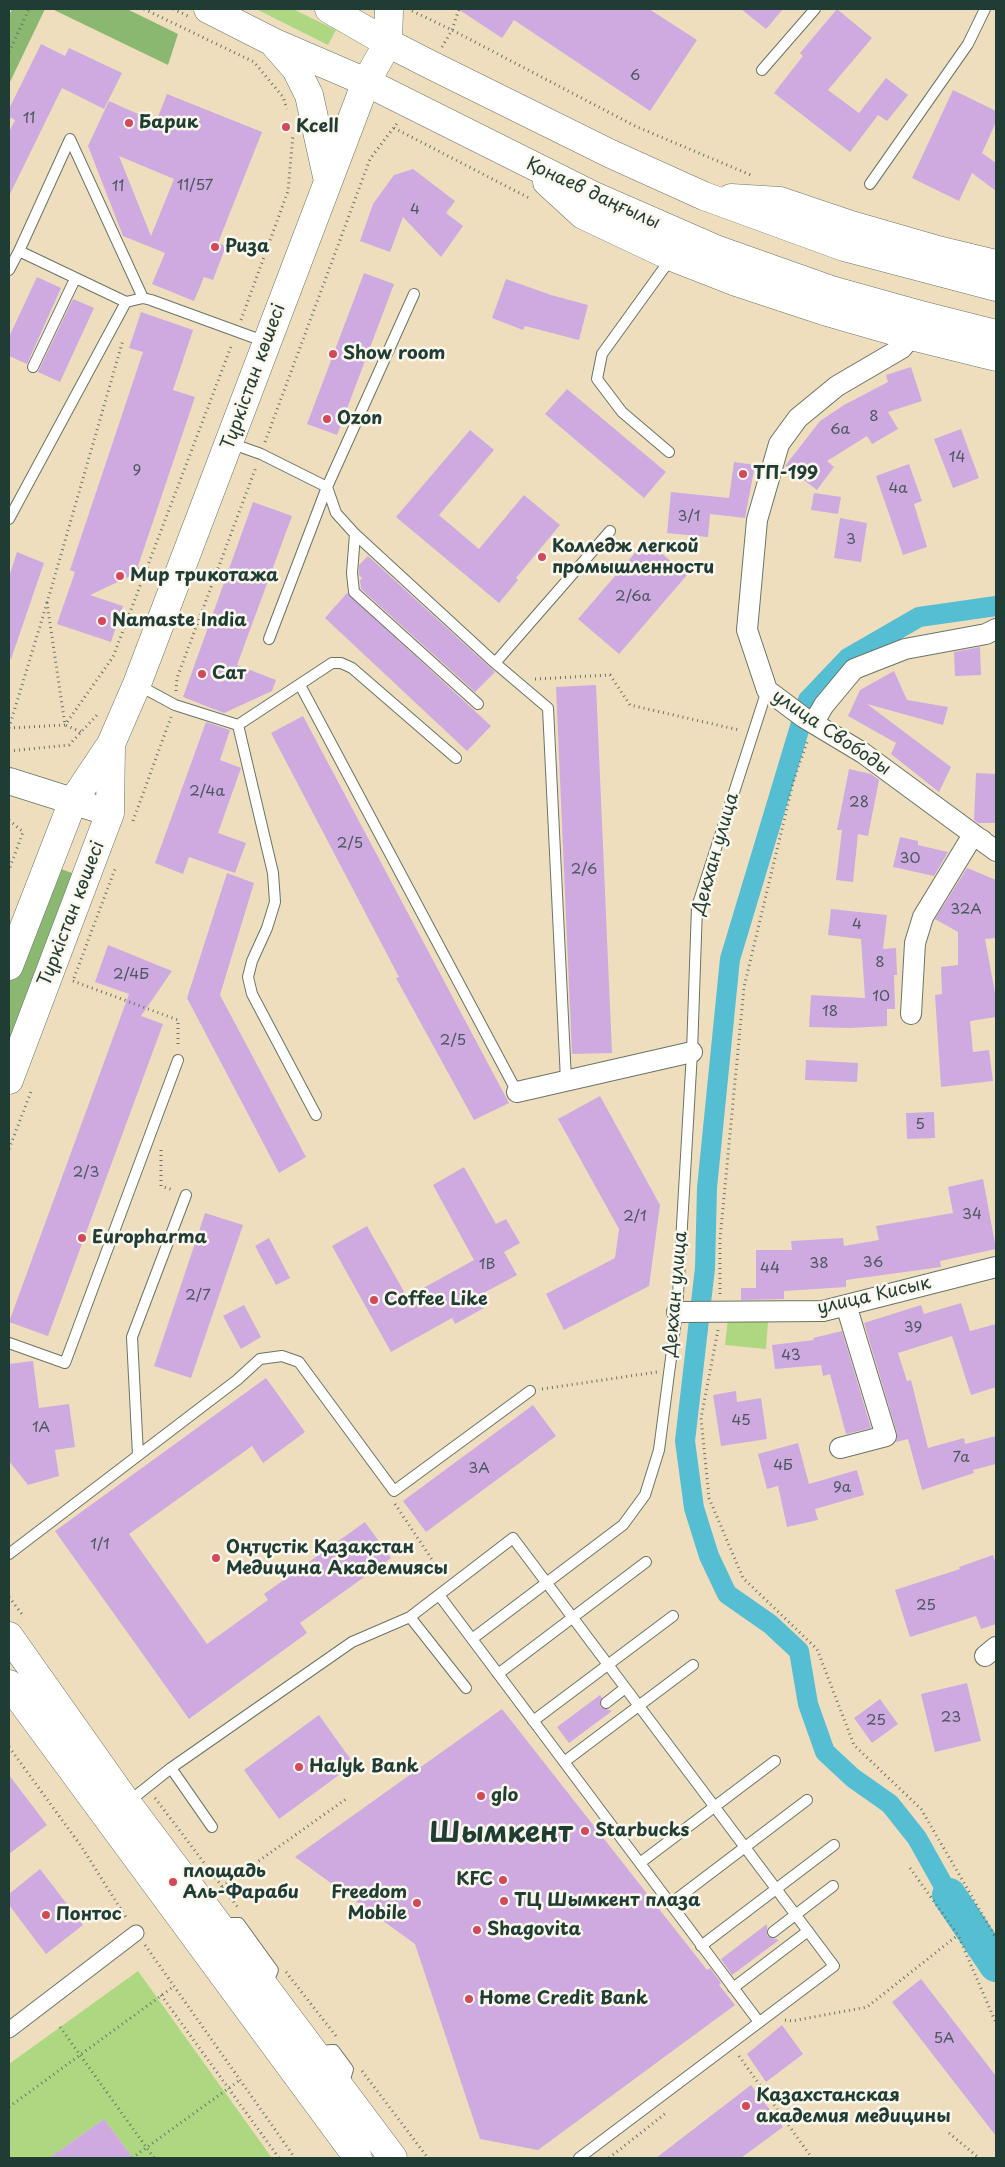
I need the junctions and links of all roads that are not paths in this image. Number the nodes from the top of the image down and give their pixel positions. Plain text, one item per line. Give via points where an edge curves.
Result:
1 (329, 9) edge
2 (389, 9) edge
3 (815, 9) edge
4 (985, 9) edge
5 (199, 13) edge
6 (273, 42) junction
7 (388, 43) junction
8 (762, 70) dead end
9 (366, 82) junction
10 (524, 161) junction
11 (328, 181) junction
12 (870, 184) dead end
13 (704, 196) junction
14 (19, 250) junction
15 (718, 250) junction
16 (672, 256) junction
17 (996, 264) edge
18 (9, 270) edge
19 (75, 279) junction
20 (736, 282) junction
21 (996, 287) edge
22 (414, 294) dead end
23 (142, 298) junction
24 (126, 302) junction
25 (996, 334) edge
26 (911, 336) junction
27 (266, 342) junction
28 (996, 357) edge
29 (33, 367) dead end
30 (230, 443) junction
31 (670, 452) dead end
32 (327, 487) junction
33 (9, 519) edge
34 (610, 531) dead end
35 (354, 534) junction
36 (996, 629) edge
37 (269, 639) dead end
38 (495, 663) junction
39 (137, 684) junction
40 (300, 685) junction
41 (767, 690) junction
42 (478, 704) dead end
43 (814, 722) junction
44 (238, 725) junction
45 (110, 744) junction
46 (456, 758) dead end
47 (9, 781) edge
48 (73, 801) junction
49 (110, 813) junction
50 (989, 846) edge
51 (9, 966) edge
52 (911, 1014) dead end
53 (692, 1052) junction
54 (178, 1060) road end
55 (9, 1080) edge
56 (566, 1080) junction
57 (517, 1092) joint
58 (316, 1115) dead end
59 (186, 1196) road end
60 (996, 1267) edge
61 (846, 1305) junction
62 (678, 1312) junction
63 (9, 1343) edge
64 (530, 1390) road end
65 (840, 1448) dead end
66 (138, 1455) junction
67 (9, 1554) edge
68 (646, 1562) dead end
69 (546, 1583) junction
70 (439, 1595) junction
71 (673, 1616) dead end
72 (410, 1618) junction
73 (573, 1618) junction
74 (17, 1628) edge
75 (472, 1639) junction
76 (608, 1665) junction
77 (694, 1665) dead end
78 (498, 1674) junction
79 (9, 1684) edge
80 (466, 1688) dead end
81 (625, 1688) junction
82 (606, 1703) dead end
83 (639, 1706) junction
84 (533, 1721) junction
85 (775, 1761) dead end
86 (564, 1762) junction
87 (171, 1768) junction
88 (807, 1800) dead end
89 (123, 1806) junction
90 (714, 1807) junction
91 (212, 1827) dead end
92 (834, 1845) dead end
93 (745, 1847) junction
94 (640, 1863) junction
95 (833, 1886) dead end
96 (776, 1889) junction
97 (670, 1904) junction
98 (795, 1915) junction
99 (808, 1931) junction
100 (773, 1932) dead end
101 (136, 1933) road end
102 (701, 1946) junction
103 (733, 1988) junction
104 (759, 2022) junction
105 (9, 2030) edge
106 (358, 2158) edge
107 (393, 2158) edge
108 (579, 2158) edge

1 - 7 main road
2 - 7 main road, Түркістан көшесі
3 - 8 lane
4 - 12 lane via 968,44
5 - 6 main road, Қонаев даңғылы
6 - 9 main road, Қонаев даңғылы
6 - 11 main road via 296,69 310,95
7 - 9 main road, Түркістан көшесі
7 - 13 main road via 611,154
9 - 10 main road, Қонаев даңғылы
9 - 11 main road, Түркістан көшесі
10 - 15 main road, Қонаев даңғылы via 592,195
10 - 16 main road via 583,215
11 - 27 main road, Түркістан көшесі
13 - 17 main road via 780,201 869,231
13 - 21 main road via 844,247
14 - 18 lane
14 - 19 lane
14 - 23 lane via 70,139
15 - 20 main road
15 - 25 main road, Қонаев даңғылы via 831,290
16 - 20 main road
16 - 31 lane via 602,354 597,379 622,412
19 - 24 lane
19 - 29 lane
20 - 26 main road
22 - 32 lane
23 - 24 lane
23 - 27 lane
24 - 33 lane
26 - 28 main road
26 - 41 street, улица Свободы via 902,348 837,386 798,418 779,444 757,520 748,630
27 - 30 main road, Түркістан көшесі
30 - 32 lane via 261,454
30 - 39 main road, Түркістан көшесі
32 - 35 lane via 336,513
32 - 37 lane
34 - 38 lane
35 - 38 lane
35 - 42 lane via 354,592
36 - 43 street via 986,634 905,649 854,670
38 - 56 lane via 548,708
39 - 44 lane via 176,705
39 - 45 main road, Түркістан көшесі
40 - 44 lane
40 - 46 lane via 332,663 352,668
40 - 57 lane
41 - 43 street, улица Свободы
41 - 53 lane, Декхан улица via 697,907
43 - 50 street, улица Свободы via 863,752
44 - 58 lane via 273,873 275,902 248,977 252,994
45 - 48 main road, Түркістан көшесі
45 - 49 main road, Түркістан көшесі
47 - 48 street
48 - 49 street
48 - 51 main road, Түркістан көшесі
49 - 55 main road, Түркістан көшесі
50 - 52 street via 973,835 923,917 915,943
53 - 56 street
53 - 62 lane, Декхан улица
54 - 63 lane via 65,1363
56 - 57 street
59 - 66 lane via 132,1337
60 - 61 street, улица Кисык
61 - 62 street, улица Кисык via 823,1311
61 - 65 street via 886,1436
62 - 69 lane, Декхан улица via 659,1450 645,1495 623,1525
64 - 66 lane via 394,1491 299,1362 282,1356 260,1359
66 - 67 lane
68 - 73 lane
69 - 70 lane via 513,1538
69 - 73 lane
69 - 75 lane, Декхан улица
70 - 72 lane
70 - 75 lane
71 - 76 lane
72 - 80 lane
72 - 87 lane via 352,1642
73 - 76 lane
73 - 78 lane
74 - 89 main road
75 - 78 lane
76 - 81 lane
76 - 84 lane
77 - 83 lane
78 - 84 lane
79 - 89 main road
81 - 82 lane
81 - 83 lane
83 - 86 lane
83 - 90 lane
84 - 86 lane
85 - 90 lane
86 - 94 lane
87 - 89 lane
87 - 91 lane
88 - 93 lane
89 - 106 main road
89 - 107 main road via 228,1916 266,1989
90 - 93 lane
90 - 94 lane
92 - 96 lane
93 - 96 lane
93 - 97 lane
94 - 97 lane
95 - 98 lane
96 - 98 lane
96 - 102 lane
97 - 102 lane
98 - 99 lane
98 - 100 lane
99 - 103 lane
99 - 104 lane via 834,1966
101 - 105 street
102 - 103 lane
103 - 104 lane
104 - 108 lane

